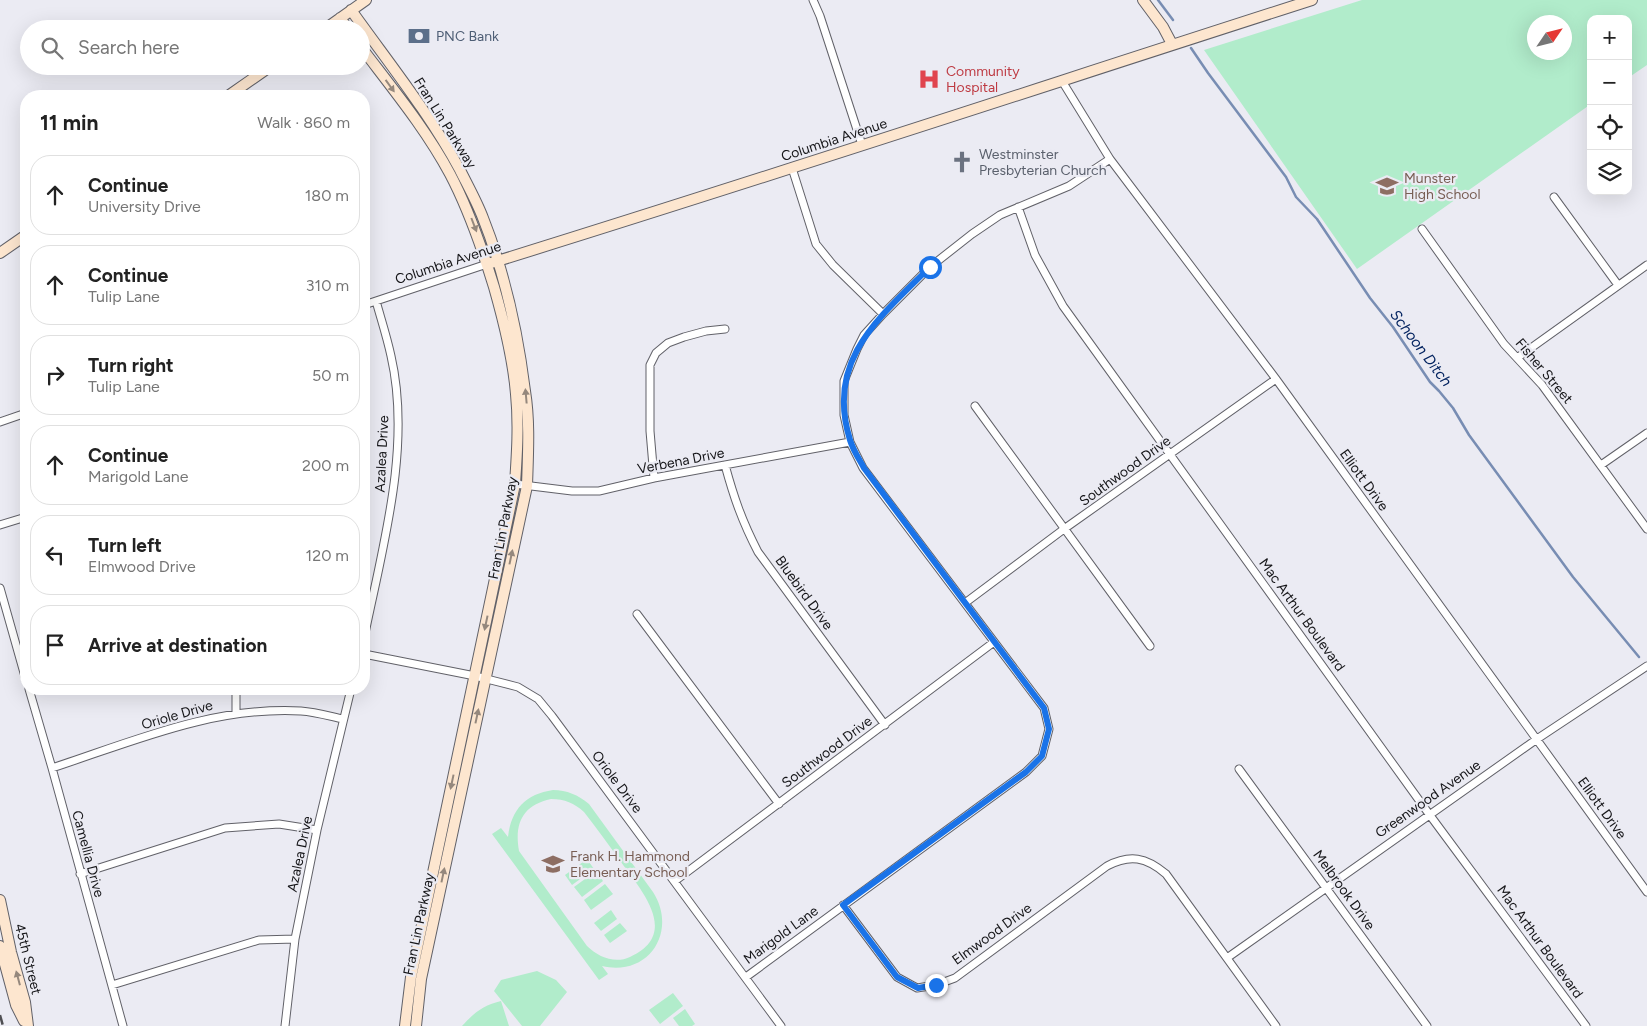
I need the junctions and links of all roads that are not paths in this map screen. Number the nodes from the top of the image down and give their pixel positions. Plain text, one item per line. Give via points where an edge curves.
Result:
1 (366, 0) edge
2 (812, 0) edge
3 (1143, 0) edge
4 (1312, 0) edge
5 (351, 10) junction
6 (340, 18) joint
7 (337, 20) edge
8 (358, 20) edge
9 (370, 37) edge
10 (1172, 44) junction
11 (370, 59) edge
12 (258, 75) edge
13 (1062, 82) junction
14 (237, 90) edge
15 (862, 145) junction
16 (1110, 159) junction
17 (792, 168) junction
18 (1554, 197) dead end
19 (1018, 207) junction
20 (1422, 229) dead end
21 (20, 239) edge
22 (0, 253) edge
23 (492, 263) junction
24 (1647, 265) edge
25 (1618, 285) junction
26 (376, 301) junction
27 (370, 303) edge
28 (883, 314) junction
29 (725, 329) dead end
30 (1517, 358) junction
31 (1276, 379) junction
32 (976, 406) dead end
33 (20, 415) edge
34 (0, 422) edge
35 (1647, 433) edge
36 (850, 442) junction
37 (1169, 454) junction
38 (725, 465) junction
39 (1601, 465) junction
40 (654, 478) junction
41 (515, 484) junction
42 (527, 486) junction
43 (20, 519) edge
44 (0, 525) edge
45 (1064, 529) junction
46 (1647, 529) edge
47 (0, 588) edge
48 (965, 603) junction
49 (370, 610) edge
50 (637, 614) dead end
51 (994, 642) junction
52 (1150, 646) dead end
53 (20, 649) edge
54 (370, 655) edge
55 (1647, 666) edge
56 (480, 677) junction
57 (31, 695) edge
58 (236, 695) edge
59 (349, 695) edge
60 (236, 714) junction
61 (343, 719) junction
62 (885, 725) junction
63 (1536, 739) junction
64 (52, 768) junction
65 (1238, 769) dead end
66 (779, 804) junction
67 (1429, 814) junction
68 (317, 830) junction
69 (80, 874) junction
70 (675, 881) junction
71 (1326, 886) junction
72 (1647, 892) edge
73 (0, 900) edge
74 (843, 905) junction
75 (295, 939) junction
76 (0, 946) edge
77 (1226, 958) junction
78 (746, 977) junction
79 (112, 985) junction
80 (27, 1026) edge
81 (123, 1026) edge
82 (285, 1026) edge
83 (405, 1026) edge
84 (416, 1026) edge
85 (781, 1026) edge
86 (1276, 1026) edge
87 (1427, 1026) edge
88 (1586, 1026) edge

1 - 5 street
2 - 15 street
3 - 10 street
4 - 10 street, Columbia Avenue
5 - 6 street
5 - 8 street, Fran Lin Parkway
6 - 7 street
9 - 23 street, Fran Lin Parkway via 459,169 483,217
10 - 13 street, Columbia Avenue
11 -> 23 street, Fran Lin Parkway via 450,173
12 - 14 street
13 - 15 street, Columbia Avenue
13 - 16 street, Elliott Drive
15 - 17 street, Columbia Avenue
16 - 19 street, Marigold Lane via 1069,186
16 - 31 street, Elliott Drive
17 - 23 street, Columbia Avenue
17 - 28 street via 816,244
18 - 25 street
19 - 28 street, Marigold Lane via 1000,215 954,247
19 - 37 street, Mac Arthur Boulevard via 1035,255 1063,306
20 - 30 street, Fisher Street
21 - 22 street
23 - 26 street, Columbia Avenue
23 - 41 street, Fran Lin Parkway via 516,393 518,440
42 -> 23 street, Fran Lin Parkway via 526,392 514,328
24 - 25 street
25 - 30 street
26 - 27 street, Columbia Avenue
26 - 49 street, Azalea Drive via 392,357 398,436 394,496
28 - 36 street, Marigold Lane via 860,342 844,381 844,415
29 - 40 street via 706,331 668,343 656,353 650,365
30 - 39 street, Fisher Street via 1542,385
31 - 37 street, Southwood Drive
31 - 63 street, Elliott Drive
32 - 45 street
33 - 34 street
35 - 39 street
36 - 38 street, Verbena Drive
36 - 48 street, Marigold Lane via 864,468
37 - 45 street, Southwood Drive
37 - 67 street, Mac Arthur Boulevard
38 - 40 street, Verbena Drive
38 - 62 street, Bluebird Drive via 734,500 758,552
39 - 46 street, Fisher Street
40 - 42 street, Verbena Drive via 599,491
41 - 42 street, Verbena Drive
41 -> 56 street, Fran Lin Parkway
56 -> 42 street, Fran Lin Parkway
43 - 44 street
45 - 48 street, Southwood Drive
45 - 52 street
47 - 53 street
48 - 51 street, Marigold Lane
50 - 66 street
51 - 62 street, Southwood Drive
51 - 74 street, Marigold Lane via 1044,708 1049,729 1042,756 1026,772
54 - 56 street, Oriole Drive
55 - 63 street, Greenwood Avenue
56 - 70 street, Oriole Drive via 518,687 538,699
56 -> 83 street, Fran Lin Parkway via 411,977
84 -> 56 street, Fran Lin Parkway via 421,979
57 - 64 street, Camellia Drive
58 - 60 street
59 - 61 street, Azalea Drive
60 - 61 street, Oriole Drive via 304,711
60 - 64 street, Oriole Drive via 186,724
61 - 68 street, Azalea Drive
62 - 66 street, Southwood Drive
63 - 67 street, Greenwood Avenue
63 - 72 street, Elliott Drive
64 - 69 street, Camellia Drive
65 - 71 street, Melbrook Drive
66 - 70 street, Southwood Drive
67 - 71 street, Greenwood Avenue
67 - 88 street, Mac Arthur Boulevard
68 - 69 street via 279,824 225,828
68 - 75 street, Azalea Drive
69 - 79 street, Camellia Drive
70 - 78 street, Oriole Drive
71 - 77 street, Greenwood Avenue
71 - 87 street, Melbrook Drive
80 -> 73 street, 45th Street via 25,1002
74 - 77 street, Elmwood Drive via 897,977 918,988 955,978 1106,866 1117,860 1138,859 1166,874
74 - 78 street, Marigold Lane
75 - 79 street via 259,940
75 - 82 street, Azalea Drive
76 - 80 street, 45th Street via 16,1005
77 - 86 street
78 - 85 street, Oriole Drive
79 - 81 street, Camellia Drive

